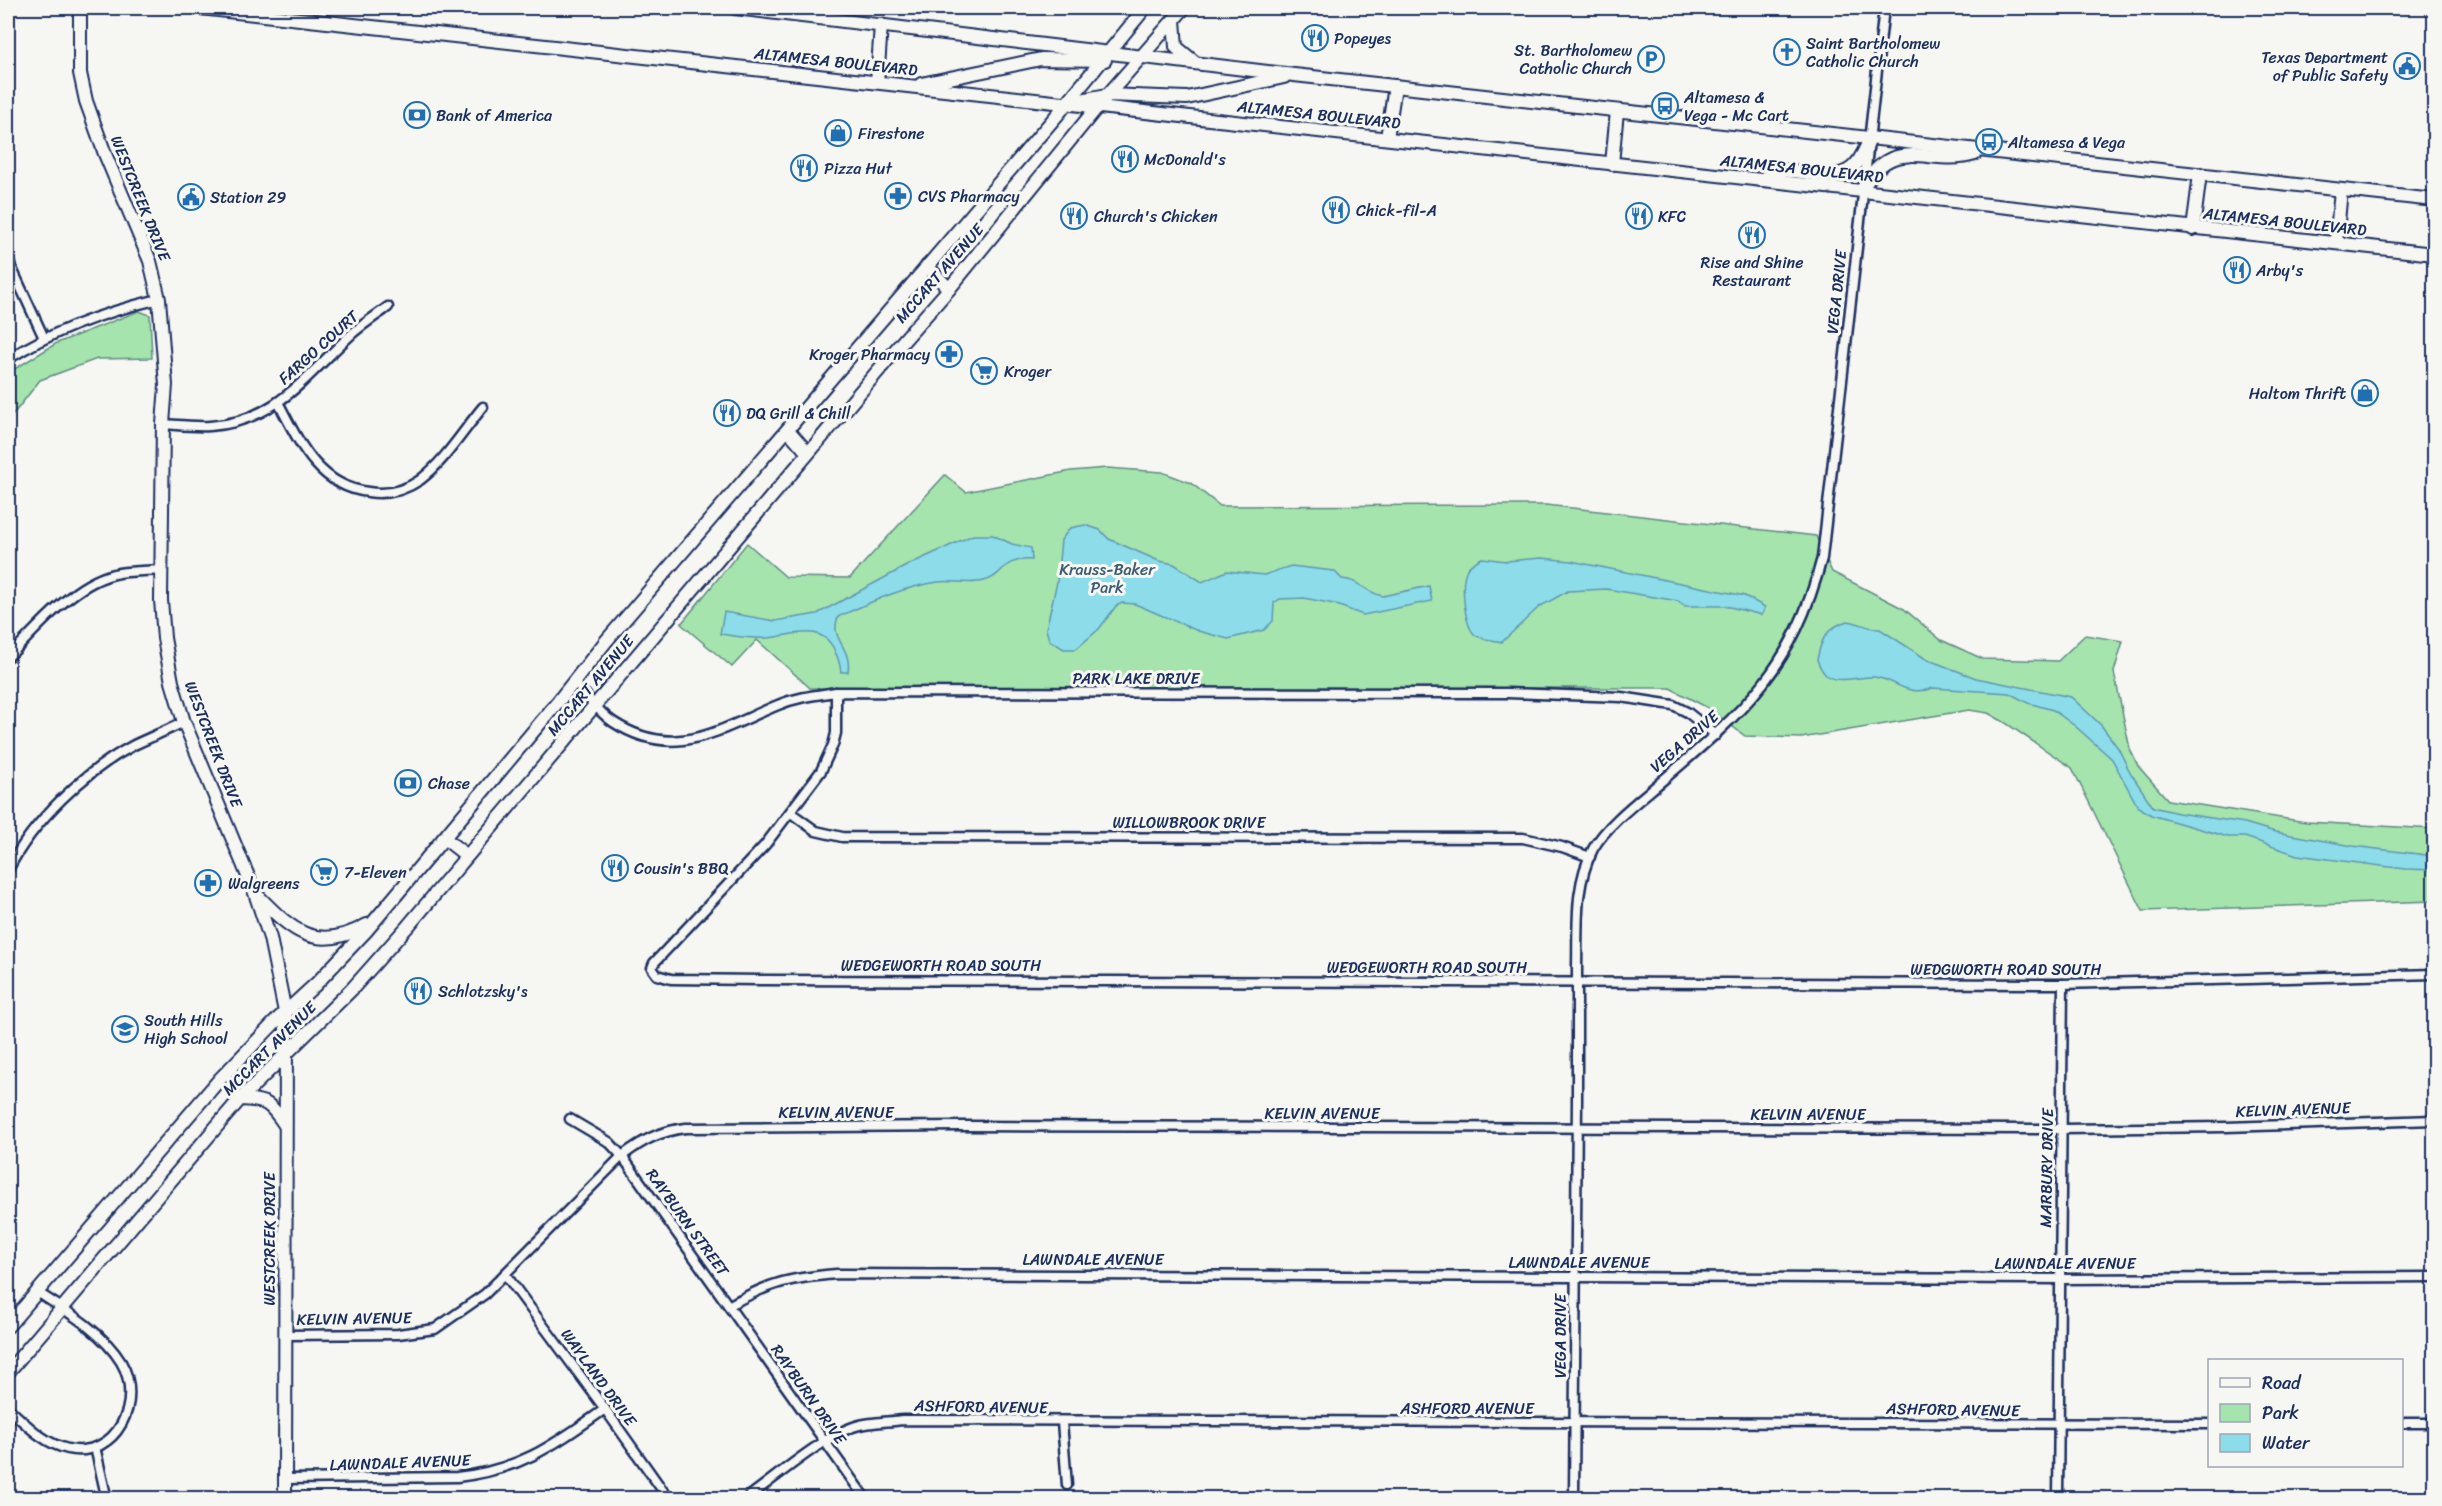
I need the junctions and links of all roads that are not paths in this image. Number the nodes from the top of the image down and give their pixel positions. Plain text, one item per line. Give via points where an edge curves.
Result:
1 (80, 8) edge
2 (200, 8) edge
3 (735, 8) edge
4 (1145, 8) edge
5 (1184, 8) edge
6 (1884, 8) edge
7 (318, 13) edge
8 (1174, 20) junction
9 (881, 25) junction
10 (1104, 56) junction
11 (1142, 56) junction
12 (1195, 63) junction
13 (1294, 75) junction
14 (877, 82) junction
15 (911, 86) junction
16 (1395, 86) junction
17 (1107, 95) junction
18 (1066, 103) junction
19 (1098, 106) junction
20 (1617, 111) junction
21 (1387, 138) junction
22 (1870, 139) junction
23 (1984, 151) junction
24 (1612, 164) junction
25 (2200, 174) junction
26 (1761, 180) junction
27 (1862, 190) junction
28 (2341, 190) junction
29 (2434, 200) edge
30 (2193, 229) junction
31 (2336, 243) junction
32 (2434, 246) edge
33 (2387, 248) junction
34 (2434, 254) edge
35 (8, 260) edge
36 (927, 266) junction
37 (949, 289) junction
38 (159, 299) junction
39 (388, 307) dead end
40 (44, 338) junction
41 (8, 359) edge
42 (278, 402) junction
43 (483, 406) dead end
44 (163, 424) junction
45 (788, 430) junction
46 (808, 453) junction
47 (162, 570) junction
48 (8, 657) edge
49 (574, 682) junction
50 (836, 692) junction
51 (595, 704) junction
52 (184, 722) junction
53 (1716, 735) junction
54 (791, 813) junction
55 (444, 838) junction
56 (467, 856) junction
57 (1590, 857) junction
58 (8, 870) edge
59 (255, 893) junction
60 (376, 920) junction
61 (2434, 974) edge
62 (1577, 982) junction
63 (2063, 984) junction
64 (285, 1012) junction
65 (285, 1053) junction
66 (240, 1099) junction
67 (570, 1119) dead end
68 (2434, 1120) edge
69 (285, 1125) junction
70 (2061, 1129) junction
71 (1577, 1130) junction
72 (622, 1155) junction
73 (505, 1274) junction
74 (1576, 1277) junction
75 (2434, 1277) edge
76 (2060, 1279) junction
77 (37, 1292) junction
78 (729, 1305) junction
79 (62, 1308) junction
80 (8, 1326) edge
81 (285, 1335) junction
82 (8, 1372) edge
83 (8, 1408) edge
84 (605, 1409) junction
85 (1062, 1422) junction
86 (1575, 1423) junction
87 (2434, 1423) edge
88 (2208, 1424) edge
89 (2403, 1424) edge
90 (2058, 1425) junction
91 (824, 1443) junction
92 (95, 1447) junction
93 (285, 1479) junction
94 (1067, 1485) dead end
95 (105, 1491) dead end
96 (285, 1498) edge
97 (668, 1498) edge
98 (747, 1498) edge
99 (865, 1498) edge
100 (1574, 1498) edge
101 (2058, 1498) edge

1 - 38 main road, WESTCREEK DRIVE via 80,73 86,101 150,261
2 - 7 main road, ALTAMESA BOULEVARD
3 - 9 main road
4 - 10 main road, MCCART AVENUE
5 - 8 main road, MCCART AVENUE
6 - 22 street, VEGA DRIVE
7 - 14 main road, ALTAMESA BOULEVARD via 591,50
8 - 11 main road, MCCART AVENUE
8 - 12 main road via 1176,47
9 - 10 main road
9 - 14 main road
10 - 11 main road
10 - 15 main road via 1041,59
10 - 18 main road, MCCART AVENUE
11 - 12 main road
11 - 17 main road, MCCART AVENUE
12 - 13 main road
13 - 16 main road
13 - 17 main road via 1187,98
14 - 15 main road, ALTAMESA BOULEVARD
15 - 18 main road, ALTAMESA BOULEVARD
16 - 20 main road
16 - 21 main road
17 - 18 main road
17 - 19 main road, MCCART AVENUE
18 - 19 main road, ALTAMESA BOULEVARD
18 - 36 main road, MCCART AVENUE
19 - 21 main road, ALTAMESA BOULEVARD
19 - 37 main road, MCCART AVENUE
20 - 22 main road
20 - 24 main road
21 - 24 main road, ALTAMESA BOULEVARD
22 - 23 main road
22 - 26 main road via 1860,158 1844,173 1776,170
22 - 27 street, VEGA DRIVE
23 - 25 main road
23 - 27 main road via 1966,157 1899,156 1869,176
24 - 26 main road, ALTAMESA BOULEVARD
25 - 28 main road
25 - 30 main road
26 - 27 main road, ALTAMESA BOULEVARD
27 - 30 main road, ALTAMESA BOULEVARD
27 - 53 street, VEGA DRIVE via 1822,558 1813,593 1774,672
28 - 29 main road
28 - 31 main road
30 - 31 main road, ALTAMESA BOULEVARD
31 - 33 main road, ALTAMESA BOULEVARD
32 - 33 main road via 2404,244
33 - 34 main road, ALTAMESA BOULEVARD
35 - 40 street
36 - 37 main road
36 - 45 main road, MCCART AVENUE
37 - 46 main road, MCCART AVENUE
38 - 40 street via 81,321
38 - 44 main road, WESTCREEK DRIVE via 166,385
39 - 42 street, FARGO COURT via 354,332
40 - 41 street
42 - 43 street via 299,442 321,471 353,490 378,494 408,487 421,479
42 - 44 street, FARGO COURT via 228,423
44 - 47 main road, WESTCREEK DRIVE
45 - 46 main road
45 - 49 main road, MCCART AVENUE
46 - 51 main road, MCCART AVENUE
47 - 48 street via 119,573 87,585
47 - 52 main road, WESTCREEK DRIVE via 164,638
49 - 51 street, PARK LAKE DRIVE
49 - 55 main road, MCCART AVENUE
50 - 51 street, PARK LAKE DRIVE via 800,697 715,733 681,741 645,736 614,722
50 - 53 street, PARK LAKE DRIVE via 1496,693 1621,697 1673,705
50 - 54 street, WEDGEWORTH ROAD SOUTH via 833,745 821,771
51 - 56 main road, MCCART AVENUE
52 - 58 street via 134,746 79,784 41,823
52 - 59 main road, WESTCREEK DRIVE
53 - 57 street, VEGA DRIVE via 1625,814 1595,846
54 - 57 street, WILLOWBROOK DRIVE via 816,831 842,837 1523,838
54 - 62 street, WEDGEWORTH ROAD SOUTH via 654,963 652,968 657,975 671,979 761,980
55 - 56 main road
55 - 60 main road, MCCART AVENUE
56 - 65 main road, MCCART AVENUE via 352,989
57 - 62 street, VEGA DRIVE via 1580,882
59 - 60 main road via 284,922 310,935 334,938
59 - 64 main road, WESTCREEK DRIVE via 270,938
60 - 64 main road, MCCART AVENUE
61 - 63 street, WEDGWORTH ROAD SOUTH
62 - 63 street, WEDGWORTH ROAD SOUTH
62 - 71 street, VEGA DRIVE
63 - 70 street, MARBURY DRIVE
64 - 65 main road, WESTCREEK DRIVE
64 - 77 main road, MCCART AVENUE via 220,1079
65 - 66 main road, MCCART AVENUE
65 - 69 main road, WESTCREEK DRIVE
66 - 69 main road via 260,1100 272,1106
66 - 79 main road, MCCART AVENUE
67 - 72 street, RAYBURN STREET via 609,1142
68 - 70 street, KELVIN AVENUE
69 - 81 main road, WESTCREEK DRIVE
70 - 71 street, KELVIN AVENUE
70 - 76 street, MARBURY DRIVE
71 - 72 street, KELVIN AVENUE via 686,1128 657,1134
71 - 74 street, VEGA DRIVE
72 - 73 street, KELVIN AVENUE
72 - 78 street, RAYBURN STREET
73 - 81 street, KELVIN AVENUE via 485,1294 435,1329 398,1334
73 - 84 street, WAYLAND DRIVE
74 - 76 street, LAWNDALE AVENUE
74 - 78 street, LAWNDALE AVENUE via 837,1274 792,1278
74 - 86 street, VEGA DRIVE
75 - 76 street, LAWNDALE AVENUE
76 - 90 street, MARBURY DRIVE
77 - 79 street
77 - 80 main road, MCCART AVENUE
78 - 91 street, RAYBURN DRIVE
79 - 82 main road, MCCART AVENUE
79 - 92 street via 112,1350 126,1372 129,1395 121,1428
81 - 93 main road, WESTCREEK DRIVE
83 - 92 street via 55,1445 69,1450
84 - 93 street, LAWNDALE AVENUE via 549,1448 486,1474
84 - 97 street, WAYLAND DRIVE
85 - 86 street, ASHFORD AVENUE
85 - 91 street, ASHFORD AVENUE via 903,1420 857,1425
85 - 94 street
86 - 90 street, ASHFORD AVENUE
86 - 100 street, VEGA DRIVE
87 - 89 street
88 - 90 street, ASHFORD AVENUE
90 - 101 street, MARBURY DRIVE
91 - 98 street, ASHFORD AVENUE
91 - 99 street, RAYBURN DRIVE
92 - 95 street
93 - 96 main road, WESTCREEK DRIVE

